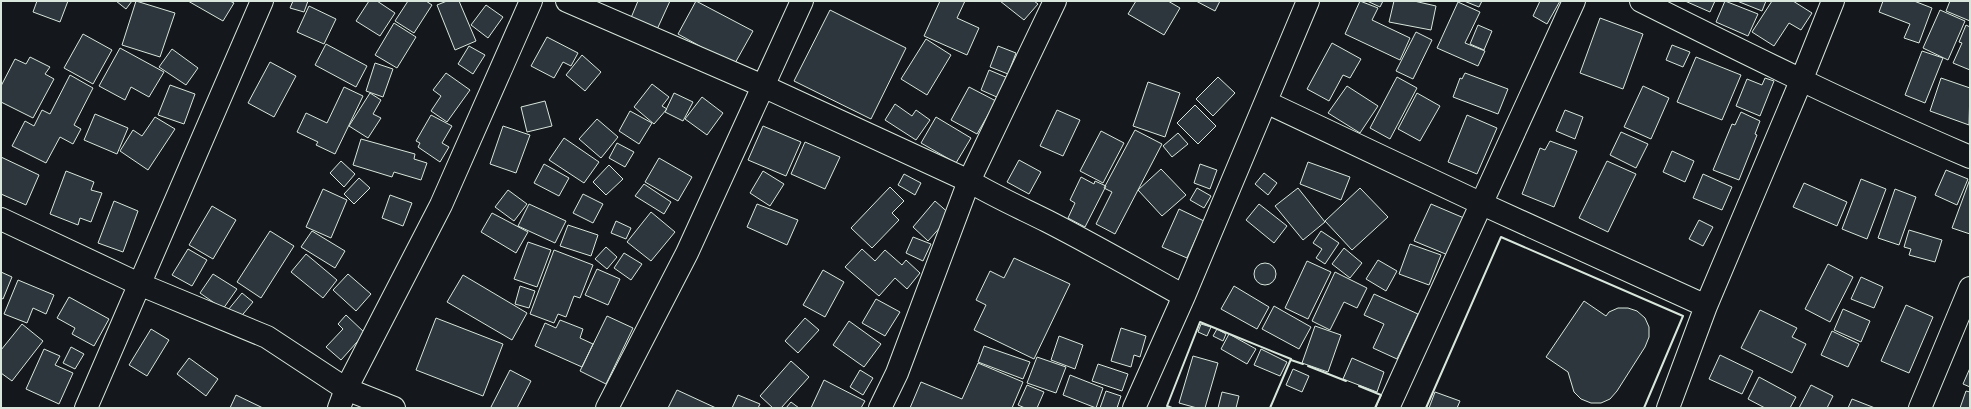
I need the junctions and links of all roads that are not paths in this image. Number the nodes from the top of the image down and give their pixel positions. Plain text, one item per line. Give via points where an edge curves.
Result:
1 (262, 1) edge
2 (531, 1) edge
3 (567, 1) edge
4 (802, 1) edge
5 (1055, 1) edge
6 (1308, 1) edge
7 (1574, 1) edge
8 (1640, 1) edge
9 (1833, 1) edge
10 (1802, 81) junction
11 (763, 86) junction
12 (1266, 102) junction
13 (1970, 157) edge
14 (969, 181) junction
15 (1480, 203) junction
16 (1, 219) edge
17 (139, 284) junction
18 (1970, 288) edge
19 (1184, 296) junction
20 (1706, 306) junction
21 (342, 398) edge
22 (1671, 407) edge
23 (86, 408) edge
24 (394, 408) edge
25 (607, 408) edge
26 (880, 408) edge
27 (1134, 408) edge
28 (1388, 408) edge
29 (1920, 408) edge

1 - 17 street
2 - 21 street via 441,205
3 - 11 street
4 - 11 street
5 - 14 street
6 - 12 street
7 - 15 street
8 - 10 street
9 - 10 street
10 - 13 street
10 - 20 street
11 - 14 street
11 - 25 street via 687,253
12 - 15 street
12 - 19 street
14 - 19 street
14 - 26 street via 897,373
15 - 20 street
15 - 28 street
16 - 17 street
17 - 21 street via 267,337
17 - 23 street
18 - 29 street
19 - 27 street
20 - 22 street
21 - 24 street

